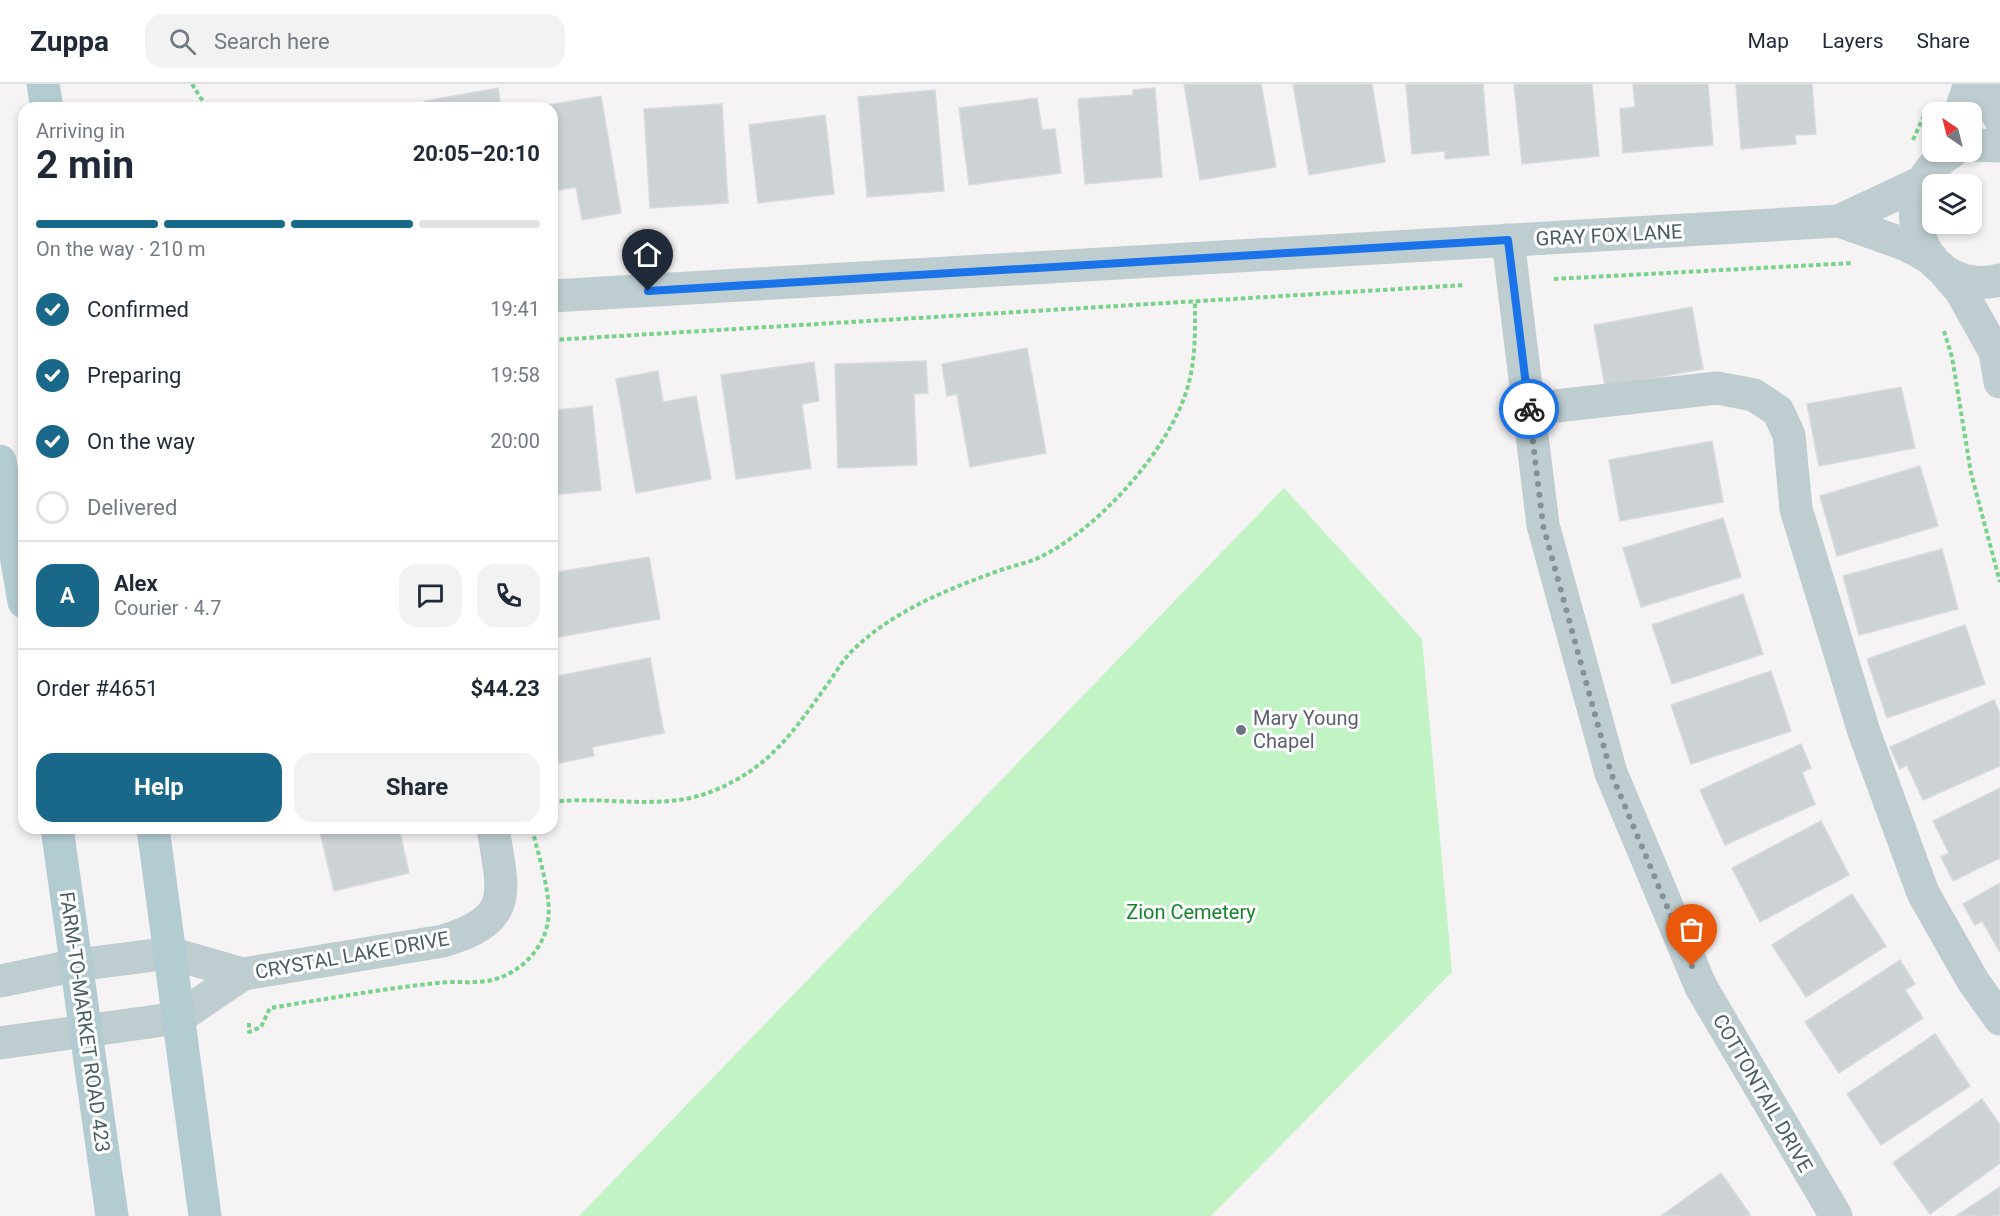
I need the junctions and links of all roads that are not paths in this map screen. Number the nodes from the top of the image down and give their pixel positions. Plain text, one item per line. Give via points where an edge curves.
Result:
1 (43, 84) edge
2 (1970, 84) edge
3 (1981, 84) edge
4 (46, 102) edge
5 (1964, 102) edge
6 (2000, 119) edge
7 (1982, 145) edge
8 (2000, 146) edge
9 (1928, 162) edge
10 (1930, 162) edge
11 (1839, 221) junction
12 (1508, 240) junction
13 (1936, 263) junction
14 (2000, 280) edge
15 (558, 297) edge
16 (1998, 358) edge
17 (1529, 409) junction
18 (0, 461) edge
19 (18, 567) edge
20 (58, 834) edge
21 (154, 834) edge
22 (494, 834) edge
23 (170, 953) junction
24 (78, 965) junction
25 (243, 974) junction
26 (0, 981) edge
27 (178, 1018) junction
28 (2000, 1019) edge
29 (86, 1030) junction
30 (0, 1044) edge
31 (112, 1216) edge
32 (205, 1216) edge
33 (1836, 1216) edge

1 - 4 main road
2 - 5 street
3 - 6 street
7 - 8 street
9 - 11 street, GRAY FOX LANE
10 - 13 street via 1914,216 1919,239
11 - 12 street, GRAY FOX LANE
11 - 13 street, GRAY FOX LANE via 1906,245
12 - 15 street, GRAY FOX LANE
12 - 17 street, COTTONTAIL DRIVE
13 - 14 street, GRAY FOX LANE via 1950,274 1972,281
13 - 16 street via 1960,291
17 - 28 street via 1717,388 1754,394 1778,411 1789,435 1796,509 1864,732 1923,893 1973,981
17 - 33 street, COTTONTAIL DRIVE via 1543,525 1611,773 1701,987
18 - 19 main road
20 - 24 main road, FARM-TO-MARKET ROAD 423
21 - 23 main road
22 - 25 street, CRYSTAL LAKE DRIVE via 501,899 492,917 471,933
23 - 24 street, CRYSTAL LAKE DRIVE
23 - 25 street, CRYSTAL LAKE DRIVE
23 - 27 main road
24 - 26 street, CRYSTAL LAKE DRIVE
24 - 29 main road, FARM-TO-MARKET ROAD 423
25 - 27 street, CRYSTAL LAKE DRIVE
27 - 29 street, CRYSTAL LAKE DRIVE
27 - 32 main road
29 - 30 street, CRYSTAL LAKE DRIVE
29 - 31 main road, FARM-TO-MARKET ROAD 423

